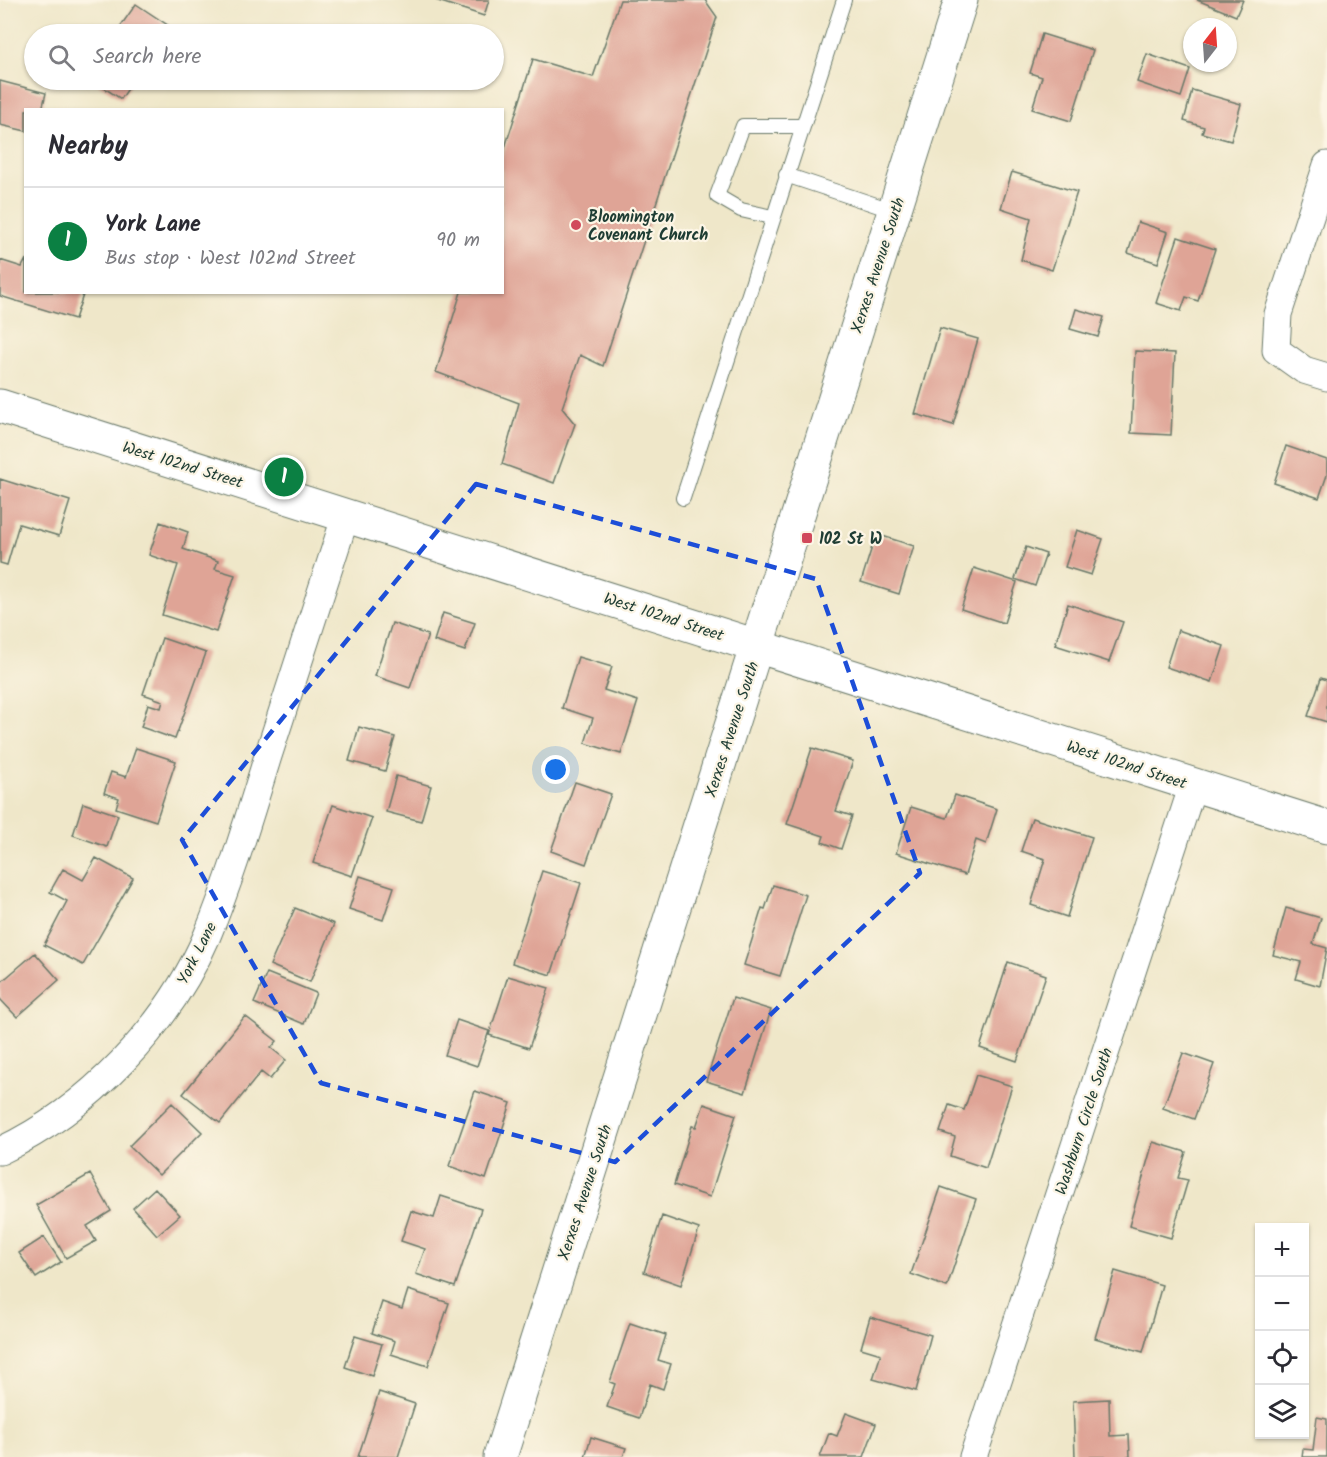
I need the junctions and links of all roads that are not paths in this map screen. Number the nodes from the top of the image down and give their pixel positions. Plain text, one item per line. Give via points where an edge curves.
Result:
1 (844, 0) edge
2 (955, 2) edge
3 (802, 126) junction
4 (1327, 165) edge
5 (786, 175) junction
6 (894, 211) junction
7 (772, 217) junction
8 (1327, 377) edge
9 (0, 406) edge
10 (683, 498) dead end
11 (346, 515) junction
12 (757, 646) junction
13 (1193, 785) junction
14 (1327, 827) edge
15 (0, 1151) edge
16 (500, 1457) edge
17 (973, 1457) edge

1 - 3 lane
2 - 6 street, Xerxes Avenue South
3 - 5 lane
3 - 7 lane via 743,126 717,196 741,210
4 - 8 street via 1278,314 1276,350 1304,370
5 - 6 lane
5 - 7 lane
6 - 12 street, Xerxes Avenue South
7 - 10 lane
9 - 11 street, West 102nd Street
11 - 12 street, West 102nd Street
11 - 15 street, York Lane via 231,873 206,938 171,1000 127,1056 75,1104
12 - 13 street, West 102nd Street
12 - 16 street, Xerxes Avenue South
13 - 14 street, West 102nd Street
13 - 17 street, Washburn Circle South

